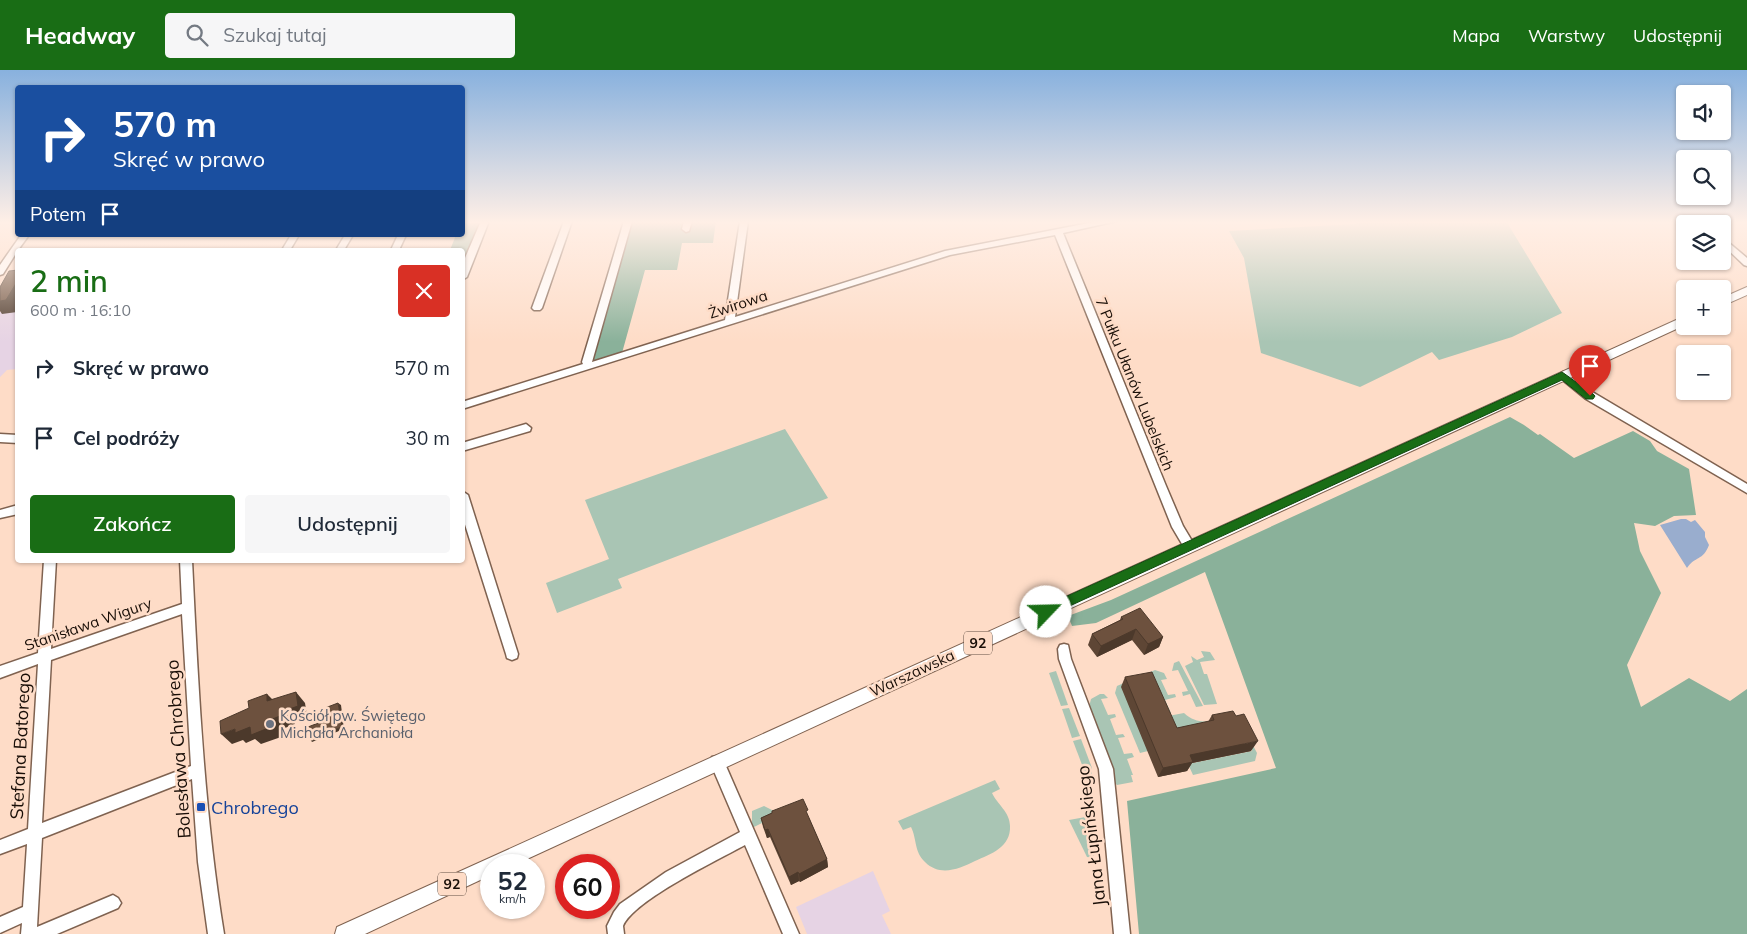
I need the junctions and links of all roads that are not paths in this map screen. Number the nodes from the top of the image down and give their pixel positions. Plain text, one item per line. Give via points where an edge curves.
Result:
1 (7, 261) edge
2 (554, 261) edge
3 (616, 261) edge
4 (738, 261) edge
5 (924, 261) edge
6 (1070, 261) edge
7 (0, 272) edge
8 (1747, 291) edge
9 (1731, 299) edge
10 (538, 308) dead end
11 (729, 322) junction
12 (1676, 324) edge
13 (589, 367) junction
14 (1562, 376) junction
15 (465, 405) edge
16 (526, 428) dead end
17 (0, 438) edge
18 (15, 439) edge
19 (465, 446) edge
20 (1747, 489) edge
21 (465, 505) edge
22 (15, 510) edge
23 (0, 514) edge
24 (1189, 546) junction
25 (50, 563) edge
26 (186, 563) edge
27 (187, 607) junction
28 (1064, 649) dead end
29 (512, 654) dead end
30 (44, 657) junction
31 (0, 672) edge
32 (717, 762) junction
33 (198, 770) junction
34 (34, 834) junction
35 (748, 836) junction
36 (0, 848) edge
37 (518, 854) edge
38 (480, 872) edge
39 (113, 903) dead end
40 (30, 912) junction
41 (0, 925) edge
42 (29, 934) edge
43 (39, 934) edge
44 (216, 934) edge
45 (344, 934) edge
46 (616, 934) edge
47 (791, 934) edge
48 (1122, 934) edge

1 - 7 street
2 - 10 street
3 - 13 street via 587,362
4 - 11 street
5 - 11 street, Żwirowa
6 - 24 street, 7 Pułku Ułanów Lubelskich via 1164,494
8 - 9 main road
11 - 13 street, Żwirowa
12 - 14 main road, Warszawska / 92
13 - 15 street, Żwirowa
14 - 20 street
14 - 24 main road, Warszawska / 92
16 - 19 street
17 - 18 street
21 - 29 street
22 - 23 street
24 - 32 main road, Warszawska / 92
25 - 30 street, Stefana Batorego
26 - 27 street, Bolesława Chrobrego
27 - 30 street, Stanisława Wigury
27 - 33 street, Bolesława Chrobrego
28 - 48 street, Jana Łupińskiego via 1106,769
30 - 31 street, Stanisława Wigury
30 - 34 street, Stefana Batorego
32 - 35 street
32 - 37 main road, Warszawska / 92
33 - 34 street
33 - 44 street, Bolesława Chrobrego via 205,862
34 - 36 street
34 - 40 street, Stefana Batorego
35 - 46 street via 671,876 632,904 619,917
35 - 47 street
38 - 45 main road, Warszawska / 92
39 - 43 street
40 - 41 street
40 - 42 street, Stefana Batorego

